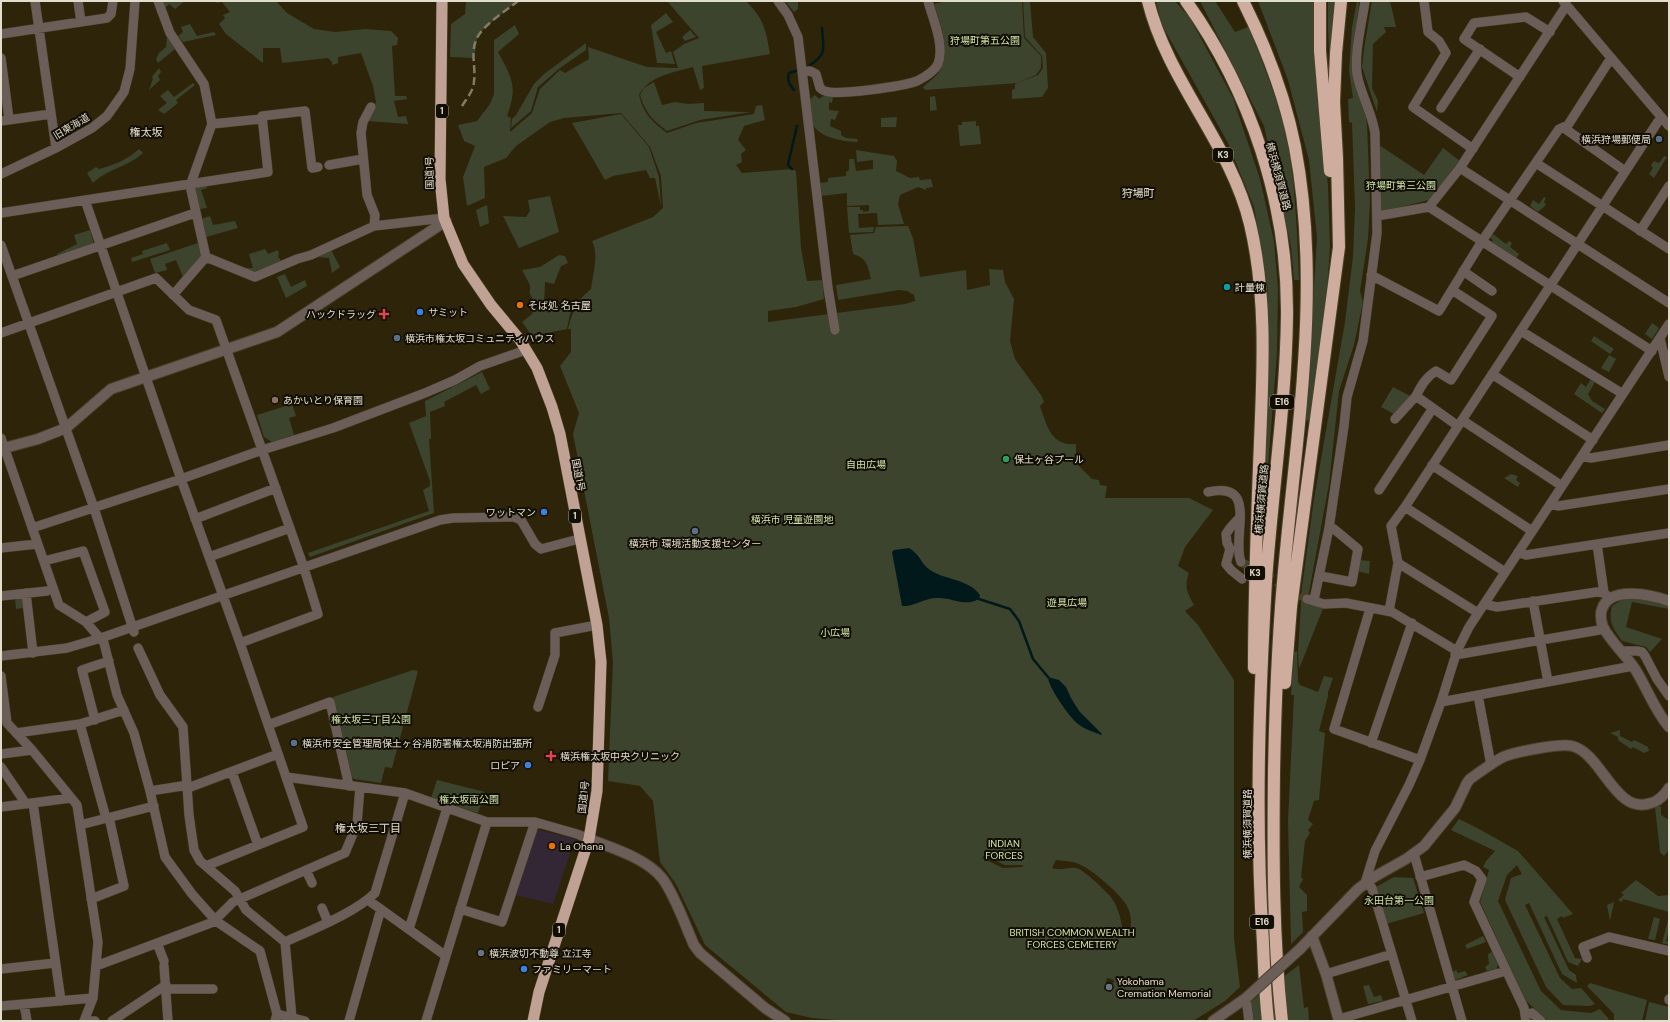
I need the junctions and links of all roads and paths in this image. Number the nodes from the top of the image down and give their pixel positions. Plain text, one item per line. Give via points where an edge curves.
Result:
1 (35, 1) edge
2 (78, 1) edge
3 (112, 1) edge
4 (135, 1) edge
5 (158, 1) edge
6 (442, 1) edge
7 (778, 1) edge
8 (928, 1) edge
9 (1148, 1) edge
10 (1186, 1) edge
11 (1243, 1) edge
12 (1320, 1) edge
13 (1341, 1) edge
14 (1365, 1) edge
15 (1424, 1) edge
16 (1565, 4) edge
17 (81, 22) junction
18 (39, 28) junction
19 (1550, 32) junction
20 (1, 34) edge
21 (1480, 50) junction
22 (1, 58) edge
23 (1611, 58) junction
24 (802, 72) junction
25 (1520, 77) junction
26 (371, 107) dead end
27 (1441, 108) dead end
28 (51, 114) junction
29 (1661, 117) junction
30 (262, 119) junction
31 (5, 120) edge
32 (212, 124) junction
33 (1669, 126) edge
34 (1564, 128) junction
35 (56, 148) junction
36 (1473, 149) junction
37 (363, 158) junction
38 (1536, 163) junction
39 (329, 165) dead end
40 (318, 167) dead end
41 (1460, 168) junction
42 (1625, 171) junction
43 (1, 174) edge
44 (191, 183) junction
45 (1669, 186) edge
46 (85, 200) junction
47 (1511, 200) junction
48 (1602, 206) junction
49 (1429, 207) junction
50 (1, 213) edge
51 (196, 213) junction
52 (1377, 216) junction
53 (445, 220) junction
54 (374, 226) junction
55 (1640, 231) junction
56 (1482, 241) junction
57 (1578, 243) junction
58 (1, 245) edge
59 (101, 246) junction
60 (1669, 250) edge
61 (206, 257) junction
62 (1463, 271) junction
63 (1371, 275) junction
64 (12, 276) junction
65 (1550, 285) junction
66 (1452, 290) junction
67 (1492, 290) dead end
68 (117, 293) junction
69 (173, 295) junction
70 (1669, 303) edge
71 (1329, 320) junction
72 (29, 323) junction
73 (1669, 324) edge
74 (835, 330) dead end
75 (1521, 331) junction
76 (1, 333) edge
77 (1660, 338) junction
78 (227, 349) junction
79 (526, 350) junction
80 (1652, 350) junction
81 (1666, 355) edge
82 (1492, 374) junction
83 (146, 377) junction
84 (1669, 377) edge
85 (1623, 394) junction
86 (1416, 396) junction
87 (1433, 408) junction
88 (1395, 420) dead end
89 (1460, 423) junction
90 (66, 428) junction
91 (1, 438) edge
92 (1593, 440) junction
93 (1669, 445) edge
94 (3, 449) edge
95 (262, 450) junction
96 (1582, 456) junction
97 (1432, 465) junction
98 (181, 479) junction
99 (1562, 486) junction
100 (276, 488) junction
101 (1669, 489) edge
102 (1379, 490) dead end
103 (1208, 492) dead end
104 (1550, 504) junction
105 (1405, 507) junction
106 (94, 508) junction
107 (1240, 517) junction
108 (195, 518) junction
109 (32, 528) junction
110 (290, 528) junction
111 (1329, 528) junction
112 (1532, 531) junction
113 (1669, 533) edge
114 (579, 539) junction
115 (37, 544) junction
116 (1597, 544) junction
117 (1, 548) edge
118 (1518, 552) junction
119 (209, 557) junction
120 (44, 562) junction
121 (1241, 562) dead end
122 (1398, 563) junction
123 (304, 568) junction
124 (1505, 572) junction
125 (1320, 576) junction
126 (1242, 579) dead end
127 (50, 590) junction
128 (26, 593) junction
129 (1607, 595) junction
130 (1, 596) edge
131 (223, 596) junction
132 (1533, 601) junction
133 (1669, 601) edge
134 (1484, 604) junction
135 (1370, 609) junction
136 (1389, 611) junction
137 (1478, 613) junction
138 (86, 622) junction
139 (1412, 623) junction
140 (597, 625) junction
141 (1605, 629) junction
142 (134, 630) junction
143 (101, 638) junction
144 (1540, 640) junction
145 (240, 643) junction
146 (138, 648) dead end
147 (1622, 651) junction
148 (33, 653) junction
149 (1456, 653) junction
150 (1, 656) edge
151 (109, 661) junction
152 (1633, 666) junction
153 (1, 676) edge
154 (1548, 682) junction
155 (1478, 695) junction
156 (1669, 696) edge
157 (1441, 702) junction
158 (538, 707) dead end
159 (124, 710) junction
160 (95, 720) junction
161 (4, 724) edge
162 (80, 724) junction
163 (268, 725) junction
164 (1669, 727) edge
165 (16, 733) junction
166 (1370, 743) junction
167 (32, 750) junction
168 (1, 754) edge
169 (278, 754) junction
170 (1420, 760) junction
171 (1491, 765) junction
172 (1, 767) edge
173 (232, 772) junction
174 (286, 777) junction
175 (349, 786) junction
176 (188, 787) junction
177 (360, 787) junction
178 (1669, 788) edge
179 (150, 790) junction
180 (405, 793) junction
181 (71, 798) junction
182 (29, 804) junction
183 (154, 806) junction
184 (1, 807) edge
185 (447, 808) junction
186 (108, 818) junction
187 (487, 822) junction
188 (535, 822) junction
189 (1259, 824) junction
190 (80, 825) junction
191 (1273, 826) junction
192 (589, 839) junction
193 (258, 845) junction
194 (1414, 854) junction
195 (206, 866) junction
196 (306, 870) junction
197 (1420, 877) junction
198 (312, 883) dead end
199 (1365, 883) junction
200 (91, 899) junction
201 (240, 899) junction
202 (368, 900) junction
203 (322, 908) dead end
204 (460, 909) junction
205 (381, 910) junction
206 (215, 920) junction
207 (328, 922) junction
208 (408, 929) junction
209 (1312, 936) junction
210 (285, 942) junction
211 (157, 943) junction
212 (1669, 952) edge
213 (1392, 954) junction
214 (446, 956) junction
215 (1587, 958) dead end
216 (55, 963) junction
217 (96, 966) junction
218 (1, 969) edge
219 (1506, 971) junction
220 (1326, 974) junction
221 (166, 987) junction
222 (1452, 987) junction
223 (213, 989) dead end
224 (92, 998) junction
225 (1246, 998) junction
226 (1406, 1000) junction
227 (61, 1001) junction
228 (24, 1004) junction
229 (1, 1006) edge
230 (1362, 1017) edge
231 (276, 1018) edge
232 (292, 1018) junction
233 (1526, 1018) edge
234 (1339, 1020) edge
235 (27, 1021) edge
236 (85, 1021) edge
237 (95, 1021) edge
238 (112, 1021) edge
239 (168, 1021) edge
240 (306, 1021) edge
241 (349, 1021) edge
242 (426, 1021) edge
243 (533, 1021) edge
244 (785, 1021) edge
245 (1213, 1021) edge
246 (1249, 1021) edge
247 (1268, 1021) edge
248 (1282, 1021) edge
249 (1412, 1021) edge
250 (1462, 1021) edge
251 (1541, 1021) edge

1 - 18 street
2 - 17 street
3 - 17 street via 111,14 107,18
4 - 35 street, 旧東海道 via 130,69 124,92 107,116 92,128
5 - 32 street via 170,33 204,84
6 - 53 highway, 国道1号 / 1 via 440,179
7 - 24 street via 798,37
8 - 24 street via 940,44 940,56 930,74 915,81 836,93 820,88 816,74 810,71
9 - 189 highway, K3 via 1168,55 1225,158 1239,191 1250,224 1258,269 1262,322 1262,396 1254,604 1254,712
10 - 189 highway, 横浜横須賀道路 / E16 via 1217,48 1249,116 1270,182 1285,271 1285,371 1264,613
11 - 191 highway, 横浜横須賀道路 / E16 via 1277,82 1294,145 1304,216 1306,262 1306,326 1281,608 1275,713
12 - 71 highway via 1320,51 1334,217
13 - 71 highway via 1334,102 1339,247
14 - 52 street via 1357,75 1375,133
15 - 36 street via 1428,32 1439,40 1446,53 1413,107
16 - 19 street
16 - 23 street
17 - 18 street
18 - 20 street
18 - 28 street
19 - 21 street via 1526,17 1474,23 1464,39
19 - 25 street
21 - 25 street
21 - 27 street
22 - 31 street
23 - 29 street
23 - 34 street
24 - 74 street
25 - 36 street
26 - 37 street via 363,122 361,133
28 - 31 street
28 - 35 street
29 - 33 street
29 - 42 street
30 - 32 street
30 - 40 street via 262,116 305,111 312,168
30 - 44 street via 268,172
32 - 44 street
34 - 38 street via 1560,129
34 - 42 street
35 - 43 street, 旧東海道
36 - 41 street
37 - 39 street
37 - 54 street via 367,195 375,216
38 - 47 street
38 - 48 street
41 - 47 street
41 - 49 street
42 - 48 street
44 - 46 street
44 - 51 street
45 - 55 street
46 - 50 street
46 - 59 street
47 - 56 street
47 - 57 street
48 - 55 street
48 - 57 street
49 - 52 street
49 - 56 street
51 - 59 street
51 - 61 street
52 - 63 street
53 - 54 street
53 - 78 street via 277,332
53 - 79 highway, 国道1号 / 1 via 464,264 491,305
54 - 61 street via 255,277
55 - 60 street
56 - 62 street
56 - 65 street
57 - 65 street
57 - 70 street
58 - 64 street
59 - 64 street
59 - 68 street
61 - 69 street
62 - 66 street
62 - 67 street
63 - 66 street via 1439,311
63 - 111 street via 1363,341 1346,398
64 - 72 street
65 - 75 street
65 - 80 street
66 - 86 street via 1492,316 1451,380 1436,371 1429,376
68 - 69 street via 156,278
68 - 72 street
68 - 83 street
69 - 78 street via 189,310 216,320
71 - 191 highway via 1291,607
72 - 76 street
72 - 90 street
73 - 77 street
75 - 82 street
75 - 85 street
77 - 80 street
77 - 81 street
78 - 83 street
78 - 95 street
79 - 95 street via 480,366 455,380 333,428
79 - 114 highway, 国道1号 / 1 via 543,382 560,434
80 - 85 street
81 - 84 street
82 - 89 street
82 - 92 street
83 - 90 street via 111,389
83 - 98 street
85 - 92 street
86 - 87 street
86 - 88 street
87 - 89 street
87 - 102 street
89 - 97 street
89 - 99 street
90 - 94 street
90 - 106 street
91 - 94 street
92 - 96 street
93 - 96 street via 1591,458
94 - 109 street
95 - 98 street
95 - 100 street
96 - 99 street
97 - 105 street
97 - 112 street
98 - 106 street
98 - 108 street
99 - 104 street
100 - 108 street
100 - 110 street
101 - 104 street via 1558,506
103 - 107 street via 1219,490 1234,494 1238,500
104 - 112 street
105 - 122 street via 1391,526
105 - 124 street
106 - 109 street
106 - 142 street
107 - 121 street
107 - 126 street via 1226,534 1230,550 1226,564
108 - 119 street
109 - 115 street
110 - 119 street
110 - 123 street
111 - 125 street
111 - 125 street via 1334,529 1358,550 1352,582
112 - 118 street
113 - 116 street
114 - 123 street via 540,549 521,520 514,517 453,518 440,520
114 - 140 highway, 国道1号 / 1
115 - 117 street
115 - 120 street
116 - 118 street via 1526,555
116 - 129 street
118 - 124 street
119 - 131 street
120 - 127 street
120 - 138 street via 83,551 105,612
122 - 136 street
122 - 137 street
123 - 131 street
123 - 145 street via 318,614
124 - 134 street
125 - 135 street via 1311,599 1324,604 1346,603
127 - 128 street
127 - 138 street via 59,605
128 - 130 street
128 - 148 street
129 - 132 street via 1597,592
129 - 133 street via 1637,595
129 - 141 street via 1601,613
131 - 142 street
131 - 145 street
132 - 134 street via 1497,607
132 - 144 street
134 - 137 street
135 - 136 street
135 - 166 street via 1334,730
136 - 139 street
137 - 149 street
138 - 143 street
139 - 149 street
139 - 166 street
140 - 158 street via 555,633 555,655
140 - 192 highway, 国道1号 / 1 via 601,662 597,791
141 - 144 street
141 - 147 street
142 - 143 street
143 - 148 street via 67,648
143 - 151 street
144 - 149 street
144 - 154 street
145 - 163 street
146 - 176 street via 160,695 182,727
147 - 152 street
147 - 156 street via 1637,651 1646,656
148 - 150 street
149 - 157 street
151 - 159 street via 117,695
151 - 160 street via 82,670
152 - 154 street
152 - 164 street via 1654,707
153 - 161 street
154 - 155 street
155 - 157 street
155 - 171 street
157 - 170 street
159 - 160 street
159 - 179 street via 134,733
160 - 162 street
161 - 165 street
162 - 165 street
162 - 186 street
163 - 169 street
163 - 175 street via 330,702
165 - 167 street
166 - 170 street
167 - 168 street
167 - 181 street
169 - 173 street
169 - 174 street
170 - 199 street via 1375,851
171 - 178 street via 1510,754 1563,745 1573,746 1581,750 1623,798 1630,802 1646,805 1654,802
171 - 194 street via 1470,779 1449,817
172 - 182 street
173 - 176 street
173 - 193 street
174 - 175 street
174 - 193 street via 303,827
175 - 177 street
176 - 179 street
176 - 195 street via 191,838 194,850
177 - 180 street
177 - 196 street via 357,824 346,853
179 - 183 street
180 - 185 street
180 - 202 street via 375,893
181 - 182 street
181 - 190 street via 77,805
182 - 184 street
182 - 216 street
183 - 186 street
183 - 206 street via 165,857
185 - 187 street
185 - 208 street
186 - 190 street
186 - 200 street via 124,886
187 - 188 street
187 - 204 street
188 - 192 street
188 - 204 street via 502,922
189 - 247 highway, 横浜横須賀道路 / E16
190 - 200 street
191 - 248 highway, 横浜横須賀道路 / E16
192 - 243 highway, 国道1号 / 1 via 539,992
192 - 244 street via 639,860 656,872 667,886 700,953 765,1008
193 - 195 street
194 - 197 street
194 - 199 street
195 - 201 street via 235,891
196 - 198 street
196 - 201 street
197 - 219 street via 1464,865 1476,871 1482,879 1474,902
197 - 222 street
199 - 209 street
199 - 213 street via 1372,888
200 - 217 street via 98,942
201 - 206 street
201 - 210 street via 246,910
202 - 205 street
202 - 207 street
203 - 207 street
204 - 214 street
205 - 208 street
205 - 241 street
206 - 211 street
206 - 231 street via 260,951
207 - 210 street
208 - 214 street
209 - 220 street
209 - 225 street, bridge
210 - 232 street
211 - 217 street
211 - 221 street via 164,963
212 - 215 street via 1609,936 1583,947
213 - 220 street
213 - 226 street
214 - 242 street
216 - 218 street
216 - 227 street
217 - 224 street
219 - 222 street
219 - 233 street via 1524,1008
220 - 234 street
221 - 223 street
221 - 238 street
221 - 239 street
222 - 226 street
222 - 250 street
224 - 227 street
224 - 236 street
225 - 245 street
225 - 246 street
226 - 230 street
226 - 249 street
227 - 228 street
228 - 229 street
228 - 235 street
230 - 234 street
231 - 232 street
232 - 240 street
233 - 251 street via 1532,1013
236 - 237 street

